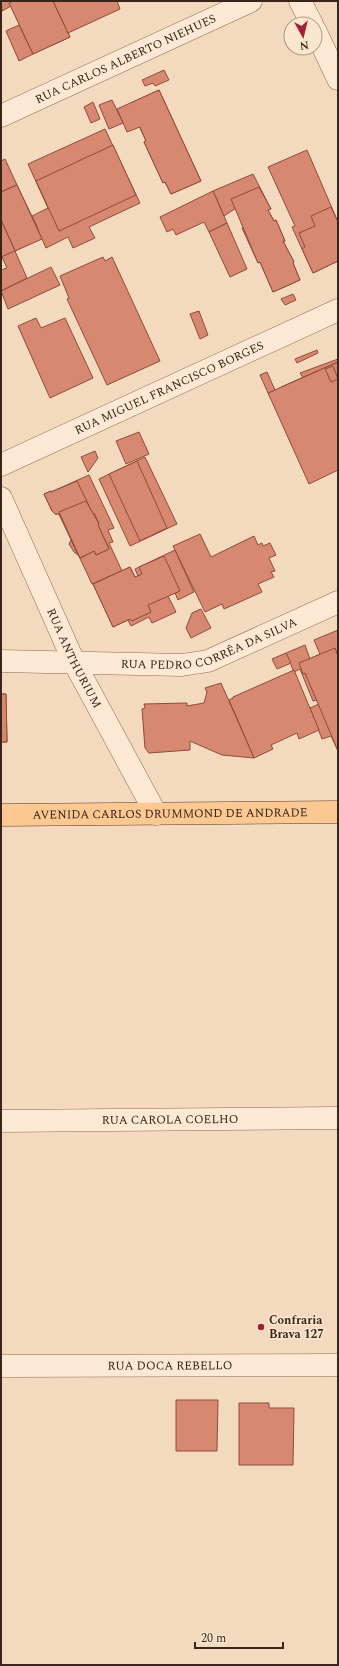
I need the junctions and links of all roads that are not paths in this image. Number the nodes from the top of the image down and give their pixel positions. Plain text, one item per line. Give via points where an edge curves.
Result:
1 (251, 1) edge
2 (300, 1) edge
3 (308, 16) edge
4 (323, 47) edge
5 (338, 80) edge
6 (1, 116) edge
7 (338, 310) edge
8 (1, 465) edge
9 (1, 498) edge
10 (338, 602) edge
11 (1, 661) edge
12 (74, 662) junction
13 (338, 812) edge
14 (156, 814) junction
15 (1, 815) edge
16 (338, 1118) edge
17 (1, 1121) edge
18 (338, 1365) edge
19 (1, 1366) edge

1 - 6 street, RUA CARLOS ALBERTO NIEHUES
2 - 3 street
4 - 5 street
7 - 8 street, RUA MIGUEL FRANCISCO BORGES
9 - 12 street, RUA ANTHURIUM
10 - 12 street, RUA PEDRO CORRÊA DA SILVA via 208,661 182,665
11 - 12 street, RUA PEDRO CORRÊA DA SILVA
12 - 14 street, RUA ANTHURIUM
13 - 14 main road, AVENIDA CARLOS DRUMMOND DE ANDRADE
14 - 15 main road, AVENIDA CARLOS DRUMMOND DE ANDRADE
16 - 17 street, RUA CAROLA COELHO
18 - 19 street, RUA DOCA REBELLO

